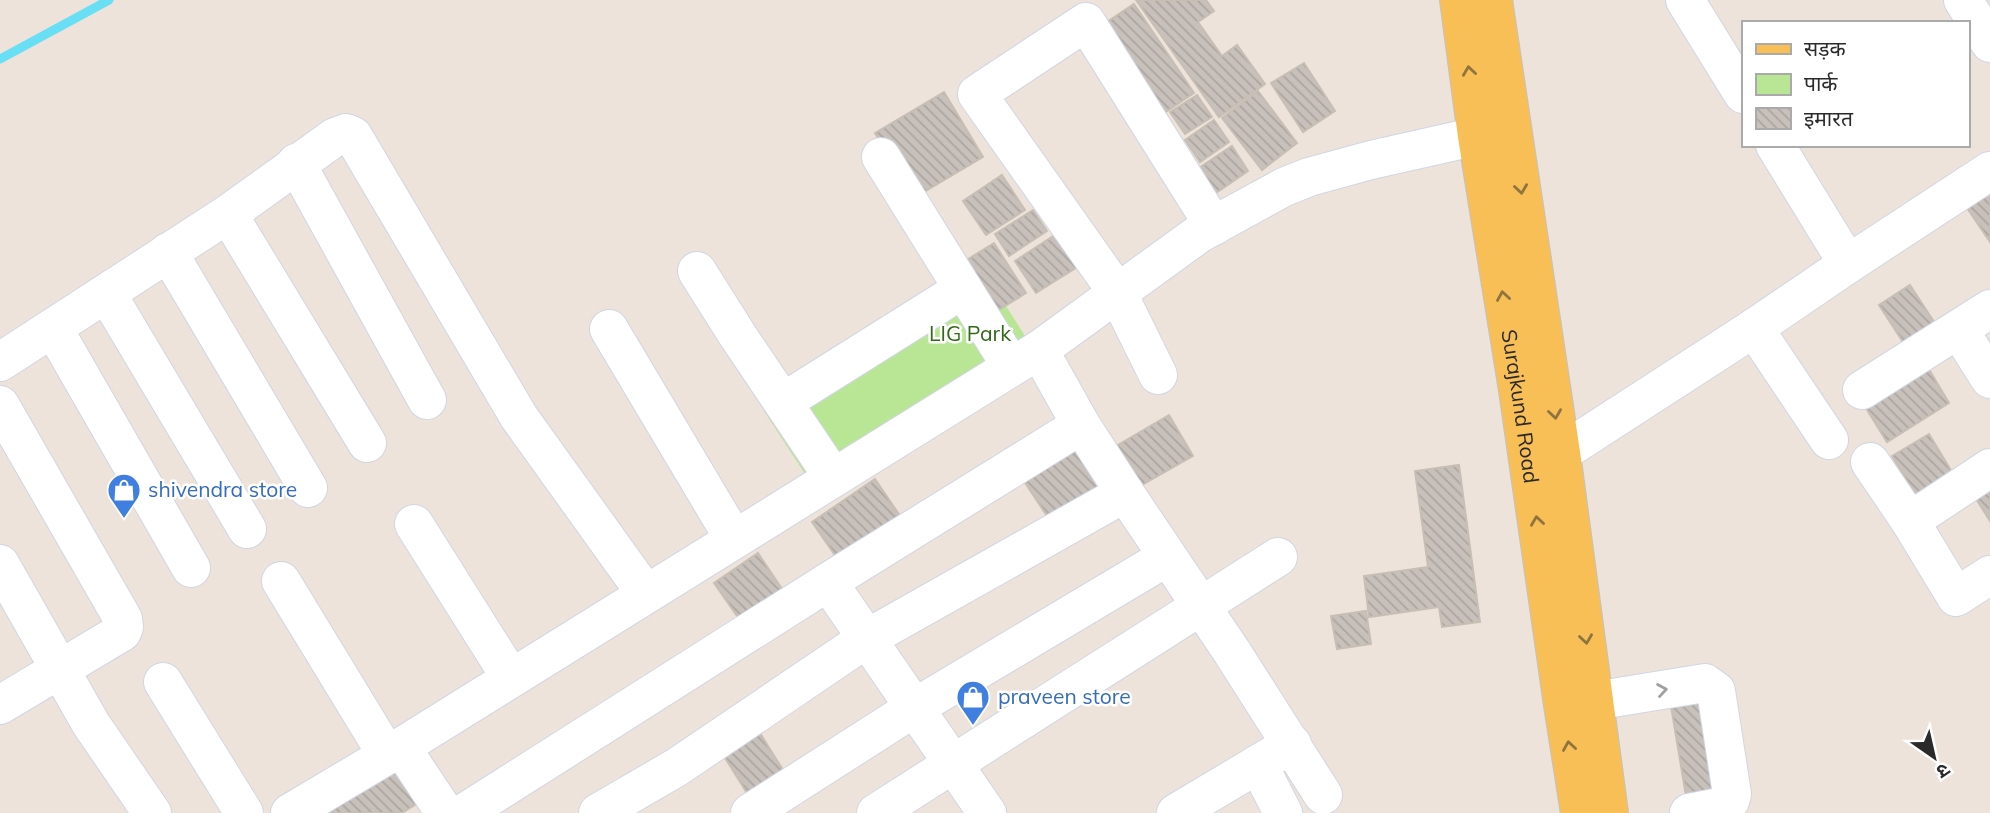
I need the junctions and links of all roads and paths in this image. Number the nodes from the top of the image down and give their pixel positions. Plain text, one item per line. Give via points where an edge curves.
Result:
1 (1459, 0) edge
2 (1493, 0) edge
3 (1685, 0) edge
4 (1968, 2) edge
5 (1990, 43) edge
6 (1742, 92) edge
7 (1495, 133) junction
8 (1776, 147) edge
9 (881, 157) dead end
10 (296, 163) junction
11 (1990, 171) edge
12 (228, 214) junction
13 (1214, 226) junction
14 (168, 252) junction
15 (1848, 264) junction
16 (697, 271) dead end
17 (963, 289) junction
18 (1117, 292) junction
19 (107, 294) junction
20 (1974, 319) edge
21 (53, 328) junction
22 (1754, 328) junction
23 (609, 329) dead end
24 (1025, 358) junction
25 (0, 362) edge
26 (1158, 375) dead end
27 (1990, 379) edge
28 (1862, 390) dead end
29 (427, 400) dead end
30 (783, 402) junction
31 (0, 405) edge
32 (1082, 425) junction
33 (1829, 440) dead end
34 (368, 443) dead end
35 (1561, 453) junction
36 (1870, 462) dead end
37 (1990, 468) edge
38 (833, 477) junction
39 (308, 488) dead end
40 (1125, 493) junction
41 (1910, 521) junction
42 (414, 524) dead end
43 (247, 529) dead end
44 (734, 538) junction
45 (1167, 557) junction
46 (1278, 557) dead end
47 (0, 564) edge
48 (191, 568) dead end
49 (1990, 575) edge
50 (281, 581) dead end
51 (828, 582) junction
52 (646, 594) junction
53 (1200, 607) junction
54 (866, 639) junction
55 (58, 669) junction
56 (511, 678) junction
57 (163, 682) dead end
58 (1594, 701) junction
59 (0, 705) edge
60 (914, 708) junction
61 (1292, 744) junction
62 (394, 751) junction
63 (1258, 764) junction
64 (954, 765) junction
65 (1323, 795) dead end
66 (152, 813) edge
67 (244, 813) edge
68 (290, 813) edge
69 (444, 813) edge
70 (464, 813) edge
71 (598, 813) edge
72 (750, 813) edge
73 (876, 813) edge
74 (987, 813) edge
75 (1176, 813) edge
76 (1283, 813) edge
77 (1580, 813) edge
78 (1609, 813) edge
79 (1689, 813) edge

7 -> 1 main road, Surajkund Road
2 - 7 main road, Surajkund Road
3 - 6 street
4 - 5 street
7 - 13 street via 1309,177
7 -> 35 main road, Surajkund Road
77 -> 7 main road, Surajkund Road via 1520,404
8 - 15 street
9 - 17 street
10 - 12 street
10 - 29 street
10 - 52 street via 335,137 353,136 519,417
11 - 15 street
12 - 14 street
12 - 34 street
13 - 18 street
13 - 18 street via 1086,22 977,94
14 - 19 street
14 - 39 street
15 - 22 street
16 - 30 street
17 - 24 street
17 - 30 street
18 - 24 street
18 - 26 street
19 - 21 street
19 - 43 street
20 - 27 street
20 - 28 street
21 - 25 street
21 - 48 street
22 - 33 street
22 - 35 street
23 - 44 street
24 - 32 street
24 - 38 street
30 - 38 street
31 - 55 street via 123,619 122,632
32 - 40 street
32 - 51 street
35 -> 58 main road, Surajkund Road
36 - 41 street
37 - 41 street
38 - 44 street
40 - 45 street
40 - 54 street
41 - 49 street via 1956,597
42 - 56 street
44 - 52 street
45 - 53 street
45 - 60 street
46 - 53 street
47 - 55 street
50 - 62 street
51 - 54 street
51 - 70 street
52 - 56 street
53 - 61 street
53 - 64 street
54 - 60 street
54 - 71 street via 677,768
55 - 59 street
55 - 66 street
56 - 62 street
57 - 67 street
58 - 78 main road, Surajkund Road
58 -> 79 street via 1705,683 1716,691 1732,794 1725,806
60 - 64 street
60 - 72 street
61 - 63 street
61 - 65 street
62 - 68 street
62 - 69 street
63 - 75 street
63 - 76 street
64 - 73 street
64 - 74 street

